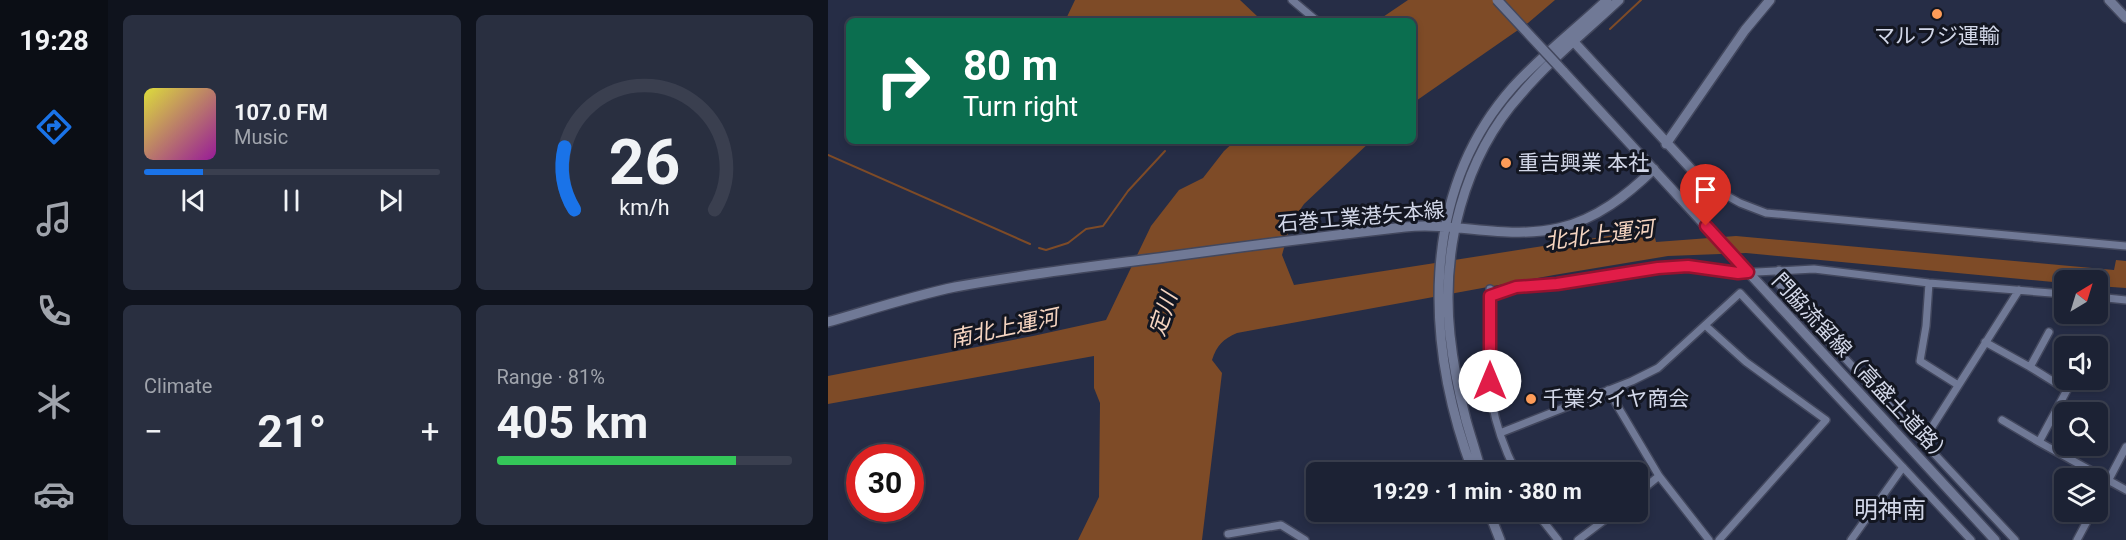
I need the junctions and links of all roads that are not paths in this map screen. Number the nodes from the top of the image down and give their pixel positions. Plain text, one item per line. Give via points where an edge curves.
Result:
1 (1292, 0) edge
2 (1497, 0) edge
3 (1607, 0) edge
4 (1619, 0) edge
5 (1770, 0) edge
6 (2109, 0) edge
7 (1313, 18) edge
8 (2126, 18) edge
9 (1574, 42) junction
10 (1666, 144) junction
11 (1654, 169) junction
12 (1704, 183) joint
13 (1450, 226) junction
14 (2126, 246) edge
15 (1779, 270) junction
16 (1748, 272) junction
17 (1929, 282) junction
18 (2019, 290) junction
19 (2054, 293) edge
20 (2108, 298) edge
21 (2126, 300) edge
22 (828, 322) edge
23 (1706, 326) junction
24 (2049, 332) dead end
25 (1985, 342) junction
26 (2030, 367) junction
27 (1958, 385) junction
28 (1608, 390) junction
29 (2002, 420) dead end
30 (1500, 433) junction
31 (1923, 441) junction
32 (2039, 442) junction
33 (2126, 447) edge
34 (1470, 462) edge
35 (1478, 462) edge
36 (1512, 462) edge
37 (1903, 467) junction
38 (2086, 468) edge
39 (1659, 476) junction
40 (2108, 480) joint
41 (1648, 485) edge
42 (2126, 490) edge
43 (1493, 522) edge
44 (1544, 522) edge
45 (1602, 522) edge
46 (2087, 522) edge
47 (1227, 534) dead end
48 (1305, 540) edge
49 (1500, 540) edge
50 (1558, 540) edge
51 (1578, 540) edge
52 (1709, 540) edge
53 (1719, 540) edge
54 (1851, 540) edge
55 (1971, 540) edge
56 (1995, 540) edge
57 (2015, 540) edge
58 (2077, 540) edge

1 - 7 street
2 - 11 main road, bridge
3 - 13 main road via 1501,102 1468,158 1457,185
4 - 9 main road
5 - 10 main road
6 - 8 main road
9 - 10 main road
9 - 13 main road via 1520,94 1492,133
10 - 12 main road
11 - 13 main road, 石巻工業港矢本線 via 1617,201 1562,227 1522,233
11 - 16 main road, 門脇流留線（高盛土道路）
12 - 14 street via 1766,213
13 - 22 main road, 石巻工業港矢本線 via 1427,225 1051,271 954,288
13 - 34 main road via 1440,255 1440,341
13 - 35 main road via 1450,334
15 - 16 street
15 - 17 street via 1814,269
15 - 31 street via 1782,290
16 - 30 street via 1688,266 1658,268 1490,292 1490,381
16 - 56 main road, 門脇流留線（高盛土道路）
17 - 18 street
17 - 27 street via 1920,361
18 - 19 street
18 - 25 street
20 - 21 street
23 - 28 street via 1658,368
23 - 37 street via 1740,293
23 - 53 street via 1746,362 1826,420
24 - 26 street
25 - 26 street
25 - 27 street
26 - 32 street via 2067,390
27 - 31 street
28 - 30 street
28 - 39 street
29 - 32 street
30 - 36 street
31 - 57 street
32 - 38 street
33 - 40 street
37 - 54 street
37 - 55 street
39 - 41 street
39 - 52 street
40 - 42 street
43 - 49 main road
44 - 50 street
45 - 51 street
46 - 58 street
47 - 48 street via 1281,525

